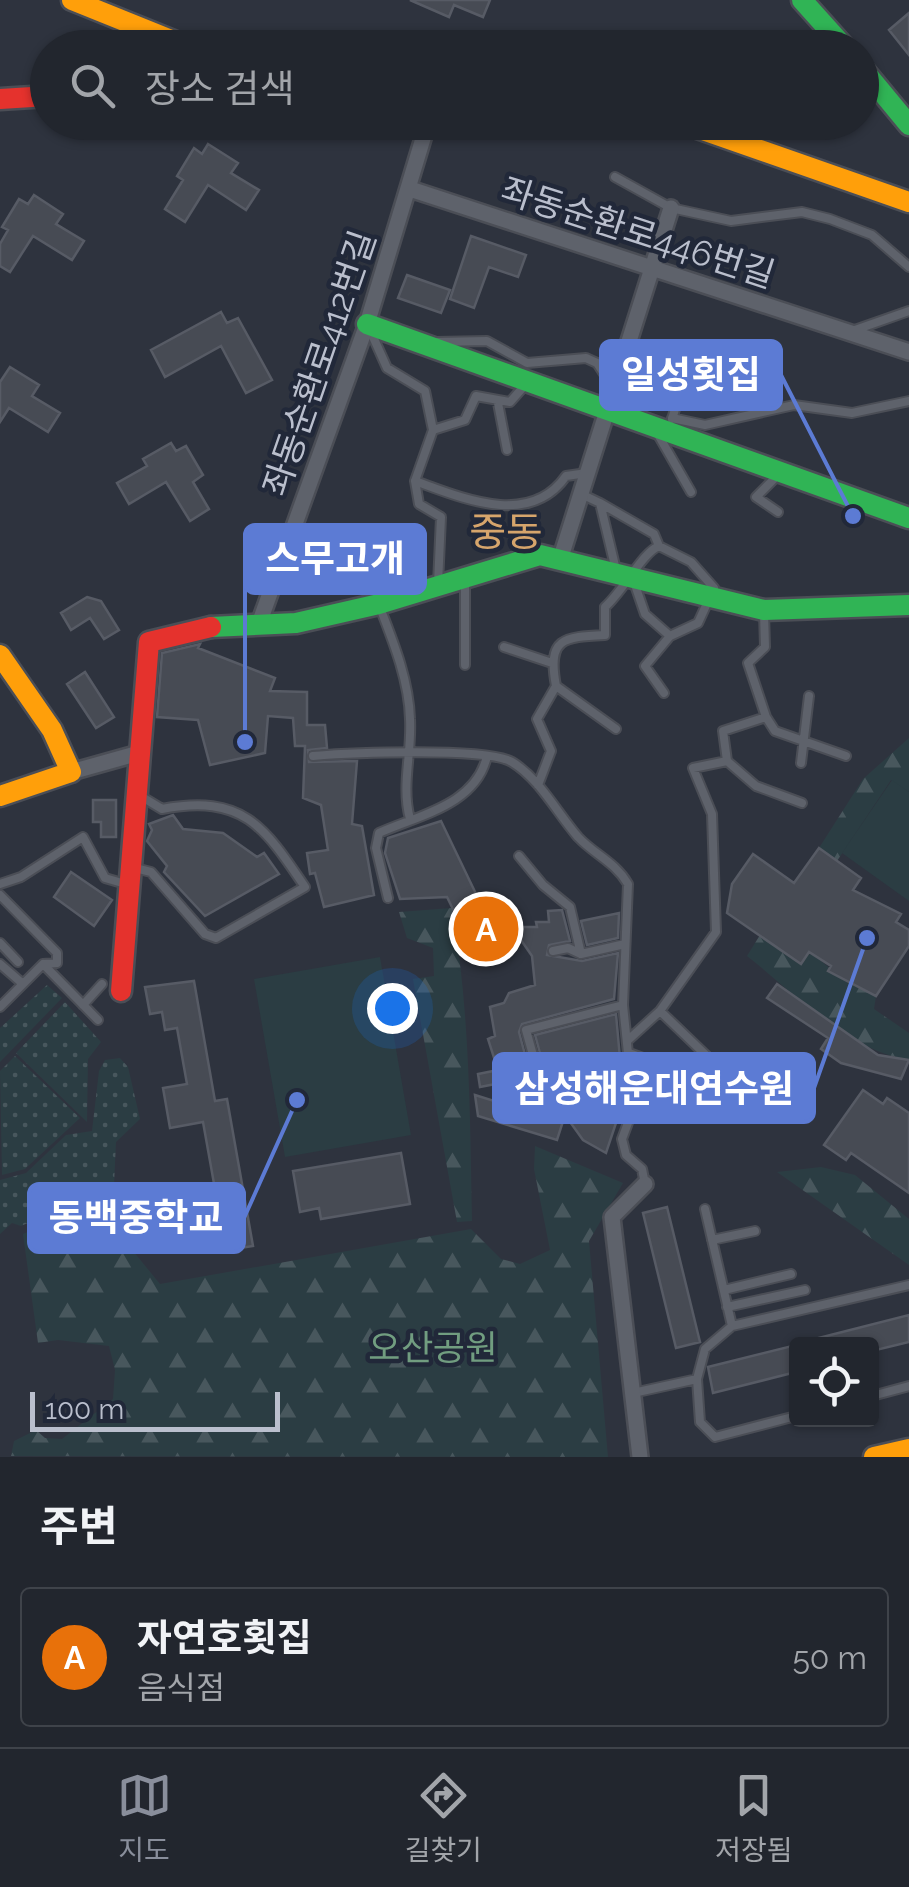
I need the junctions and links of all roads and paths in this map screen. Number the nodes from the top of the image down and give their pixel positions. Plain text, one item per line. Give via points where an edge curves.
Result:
1 (72, 0) edge
2 (802, 0) edge
3 (130, 24) junction
4 (134, 30) edge
5 (145, 30) edge
6 (828, 30) edge
7 (879, 89) edge
8 (30, 97) edge
9 (0, 99) edge
10 (909, 126) edge
11 (423, 140) edge
12 (732, 140) edge
13 (615, 178) dead end
14 (410, 189) junction
15 (909, 202) edge
16 (671, 208) junction
17 (909, 267) edge
18 (653, 269) junction
19 (909, 311) edge
20 (367, 324) junction
21 (848, 332) junction
22 (417, 342) junction
23 (909, 352) edge
24 (685, 378) dead end
25 (528, 382) junction
26 (614, 390) junction
27 (909, 401) edge
28 (498, 403) junction
29 (607, 411) junction
30 (665, 426) junction
31 (434, 430) junction
32 (508, 450) dead end
33 (780, 472) junction
34 (587, 473) junction
35 (415, 480) junction
36 (691, 492) dead end
37 (581, 494) junction
38 (600, 504) junction
39 (778, 512) dead end
40 (909, 518) edge
41 (659, 546) junction
42 (560, 560) junction
43 (465, 575) junction
44 (625, 576) junction
45 (438, 584) junction
46 (713, 598) junction
47 (379, 604) junction
48 (909, 605) edge
49 (764, 610) junction
50 (260, 622) junction
51 (670, 636) junction
52 (504, 647) dead end
53 (0, 655) edge
54 (552, 663) junction
55 (465, 664) dead end
56 (556, 686) junction
57 (664, 694) dead end
58 (809, 696) dead end
59 (766, 717) junction
60 (616, 729) dead end
61 (804, 738) junction
62 (139, 753) junction
63 (411, 755) junction
64 (313, 756) dead end
65 (488, 756) junction
66 (846, 756) dead end
67 (727, 761) junction
68 (802, 763) dead end
69 (72, 772) junction
70 (538, 786) junction
71 (136, 792) junction
72 (0, 796) edge
73 (802, 803) dead end
74 (410, 819) junction
75 (520, 856) dead end
76 (130, 876) junction
77 (0, 884) edge
78 (1, 898) edge
79 (388, 898) dead end
80 (0, 944) edge
81 (21, 944) dead end
82 (625, 944) junction
83 (552, 951) dead end
84 (581, 954) junction
85 (0, 964) edge
86 (42, 964) junction
87 (23, 984) junction
88 (112, 988) joint
89 (83, 1005) junction
90 (623, 1005) junction
91 (0, 1007) edge
92 (660, 1011) junction
93 (98, 1020) dead end
94 (627, 1041) junction
95 (629, 1053) junction
96 (662, 1066) dead end
97 (738, 1085) dead end
98 (632, 1112) junction
99 (645, 1184) joint
100 (706, 1209) dead end
101 (755, 1231) dead end
102 (712, 1240) junction
103 (791, 1274) dead end
104 (909, 1285) edge
105 (724, 1290) junction
106 (805, 1290) dead end
107 (727, 1307) junction
108 (732, 1326) junction
109 (697, 1379) junction
110 (909, 1386) edge
111 (633, 1393) junction
112 (879, 1394) edge
113 (789, 1418) edge
114 (909, 1449) edge
115 (640, 1457) edge
116 (874, 1457) edge

1 - 3 street
2 - 6 street
3 - 4 lane
3 - 5 street
7 - 10 street
8 - 9 street
11 - 14 street, 좌동순환로412번길
12 - 15 street
13 - 16 lane, 좌동순환로446번길
14 - 18 street, 좌동순환로446번길
14 - 20 street, 좌동순환로412번길
16 - 17 lane, 좌동순환로446번길 via 731,221 802,212 872,235
16 - 18 street
18 - 21 street, 좌동순환로446번길
18 - 26 street
19 - 21 lane
20 - 22 street
20 - 31 lane via 387,368 425,391
20 - 50 street, 좌동순환로412번길
21 - 23 street, 좌동순환로446번길
22 - 25 street
22 - 26 lane via 487,341 527,364 586,358 598,363
24 - 30 lane
25 - 28 lane via 510,402
25 - 29 street
26 - 29 street
27 - 30 lane via 852,413 794,405 705,425
28 - 31 lane via 476,396 465,420
28 - 32 lane
29 - 30 street
29 - 34 street
30 - 33 street
30 - 36 lane
31 - 35 lane
33 - 39 lane via 756,497
33 - 40 street
34 - 35 lane via 566,476 555,491 527,502 483,506
34 - 37 street
35 - 45 lane via 419,504 441,517
37 - 38 lane
37 - 42 street
38 - 41 lane via 654,534
38 - 44 lane
41 - 44 lane
41 - 46 lane via 691,562 714,588
42 - 43 street via 540,554
42 - 44 street
43 - 45 street
43 - 55 lane
44 - 46 street
44 - 51 lane via 644,614
44 - 54 lane via 605,608 605,635 569,637 557,645
45 - 47 street
46 - 49 street
46 - 51 lane via 698,622
47 - 50 street via 296,623
47 - 63 lane via 410,713
48 - 49 street
49 - 59 lane via 765,647 748,662
50 - 62 street via 149,642
51 - 57 lane via 645,666
52 - 54 lane
53 - 69 street
54 - 56 lane
56 - 60 lane
56 - 70 lane via 537,719 551,751
58 - 61 lane
59 - 61 lane via 775,731
59 - 67 lane via 723,731
61 - 66 lane
61 - 68 lane
62 - 69 street
62 - 71 street
63 - 64 lane
63 - 65 lane
63 - 74 lane via 402,792
65 - 70 lane via 511,761
65 - 74 lane via 445,810
67 - 73 lane via 756,786
67 - 92 lane via 693,768 712,814 716,932
69 - 72 street
70 - 82 lane via 628,884
71 - 76 street
71 - 76 lane via 162,809 186,805 239,813 268,832 304,887 216,938 205,934 151,872
74 - 79 lane via 379,833 376,848
75 - 84 lane via 570,907
76 - 77 lane via 105,878 83,836
76 - 88 street
78 - 86 lane via 57,953 57,963
80 - 81 lane via 15,958
82 - 84 lane
82 - 90 lane
83 - 84 lane
85 - 87 lane
86 - 87 lane
86 - 89 lane
87 - 91 lane
88 - 89 lane
89 - 93 lane
90 - 94 lane
90 - 98 lane via 526,1030 545,1098
92 - 94 lane
92 - 97 lane
94 - 95 lane
95 - 96 lane
95 - 98 lane
98 - 99 lane via 622,1139
99 - 111 street via 612,1218
100 - 102 lane
101 - 102 lane
102 - 105 lane
103 - 105 lane
104 - 108 lane
105 - 107 lane
106 - 107 lane
107 - 108 lane
108 - 109 lane via 706,1350
109 - 111 lane
109 - 113 lane via 700,1422 714,1437
110 - 112 lane
111 - 115 street
114 - 116 street

